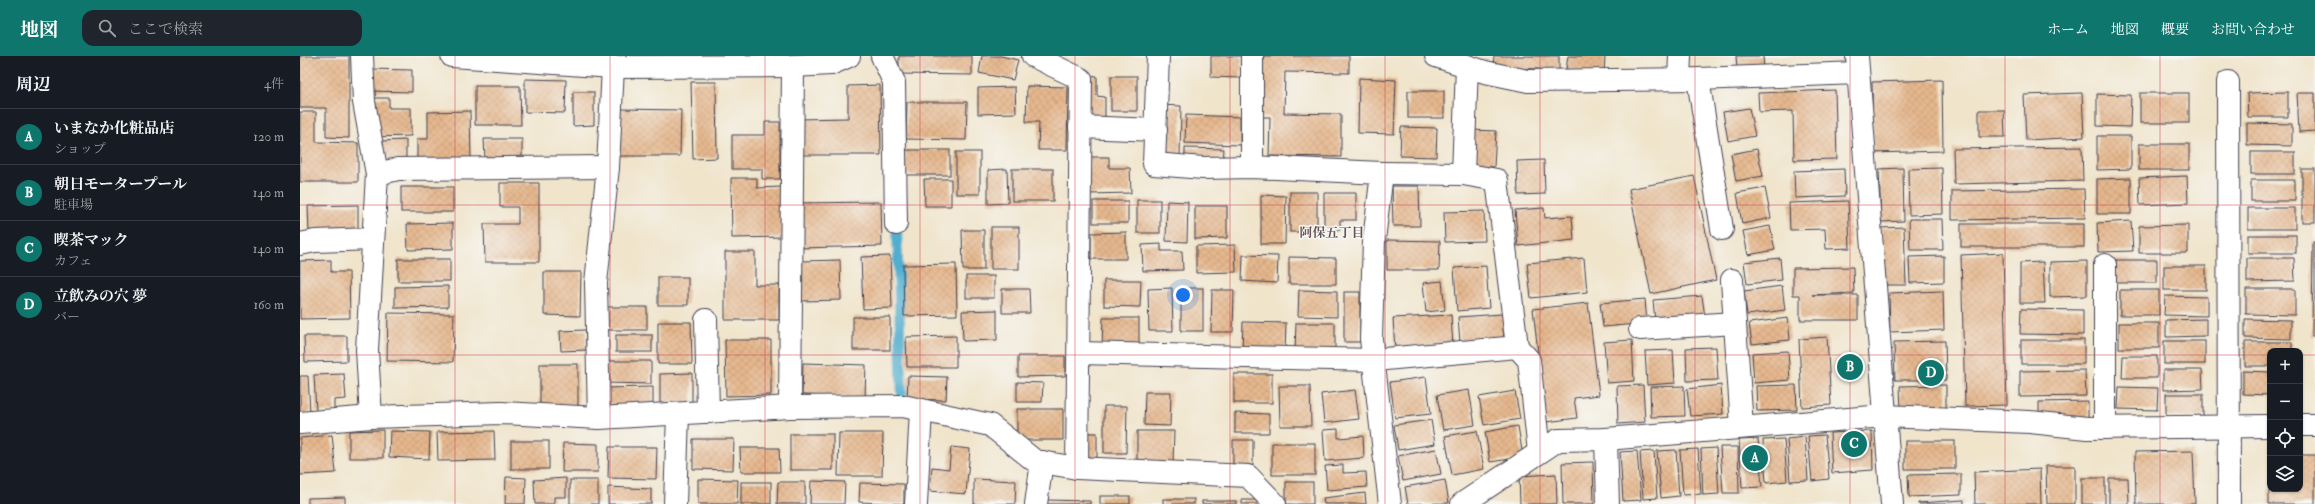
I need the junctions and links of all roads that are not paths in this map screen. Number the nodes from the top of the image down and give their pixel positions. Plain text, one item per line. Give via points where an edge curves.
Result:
1 (362, 56) edge
2 (452, 56) edge
3 (848, 56) edge
4 (882, 56) edge
5 (1033, 56) edge
6 (1158, 56) edge
7 (1252, 56) edge
8 (1436, 56) edge
9 (1680, 56) edge
10 (1857, 64) edge
11 (793, 66) junction
12 (1467, 66) junction
13 (613, 67) junction
14 (1688, 79) junction
15 (2228, 82) dead end
16 (1080, 127) junction
17 (1156, 130) junction
18 (608, 167) junction
19 (1252, 167) junction
20 (1382, 173) junction
21 (377, 174) junction
22 (1463, 174) junction
23 (896, 224) dead end
24 (1722, 229) dead end
25 (373, 239) junction
26 (300, 244) edge
27 (2105, 265) dead end
28 (1732, 280) dead end
29 (706, 320) dead end
30 (1735, 323) junction
31 (1640, 329) dead end
32 (1517, 346) junction
33 (1079, 353) junction
34 (1374, 360) junction
35 (790, 407) junction
36 (921, 410) junction
37 (708, 412) junction
38 (678, 414) junction
39 (1884, 416) junction
40 (371, 417) junction
41 (599, 418) junction
42 (300, 423) edge
43 (2303, 425) edge
44 (2315, 425) edge
45 (2228, 426) junction
46 (2267, 426) edge
47 (1742, 427) junction
48 (2105, 428) junction
49 (1606, 439) junction
50 (1539, 452) junction
51 (1042, 462) junction
52 (1077, 468) junction
53 (675, 504) edge
54 (916, 504) edge
55 (1036, 504) edge
56 (1275, 504) edge
57 (1390, 504) edge
58 (1462, 504) edge
59 (1608, 504) edge
60 (1892, 504) edge
61 (2229, 504) edge

1 - 21 street via 364,102
2 - 13 street
3 - 11 street via 831,64
4 - 23 street via 894,82
5 - 16 street via 1081,79
6 - 17 street
7 - 19 street
8 - 12 street
9 - 14 street
10 - 14 street
10 - 39 street
11 - 13 street
11 - 35 street
12 - 14 street via 1528,81
12 - 22 street
13 - 18 street
14 - 24 street
15 - 45 street
16 - 17 street
16 - 33 street
17 - 19 street via 1154,164 1203,168
18 - 21 street via 398,169
18 - 41 street via 596,283
19 - 20 street
20 - 22 street
20 - 34 street via 1374,240 1371,339
21 - 25 street
22 - 32 street via 1497,180
25 - 26 street
25 - 40 street via 367,350
27 - 48 street
28 - 30 street
29 - 37 street
30 - 31 street
30 - 47 street
32 - 34 street
32 - 50 street via 1529,360
33 - 34 street
33 - 52 street
34 - 57 street
35 - 36 street via 904,406
35 - 37 street
36 - 51 street via 990,425 1035,461
36 - 54 street
37 - 38 street
38 - 41 street
38 - 53 street
39 - 47 street
39 - 48 street
39 - 60 street
40 - 41 street via 501,413
40 - 42 street
43 - 44 street
45 - 46 street
45 - 48 street
45 - 61 street
47 - 49 street
49 - 50 street via 1558,440
49 - 59 street
50 - 58 street
51 - 52 street
51 - 55 street
52 - 56 street via 1248,476

